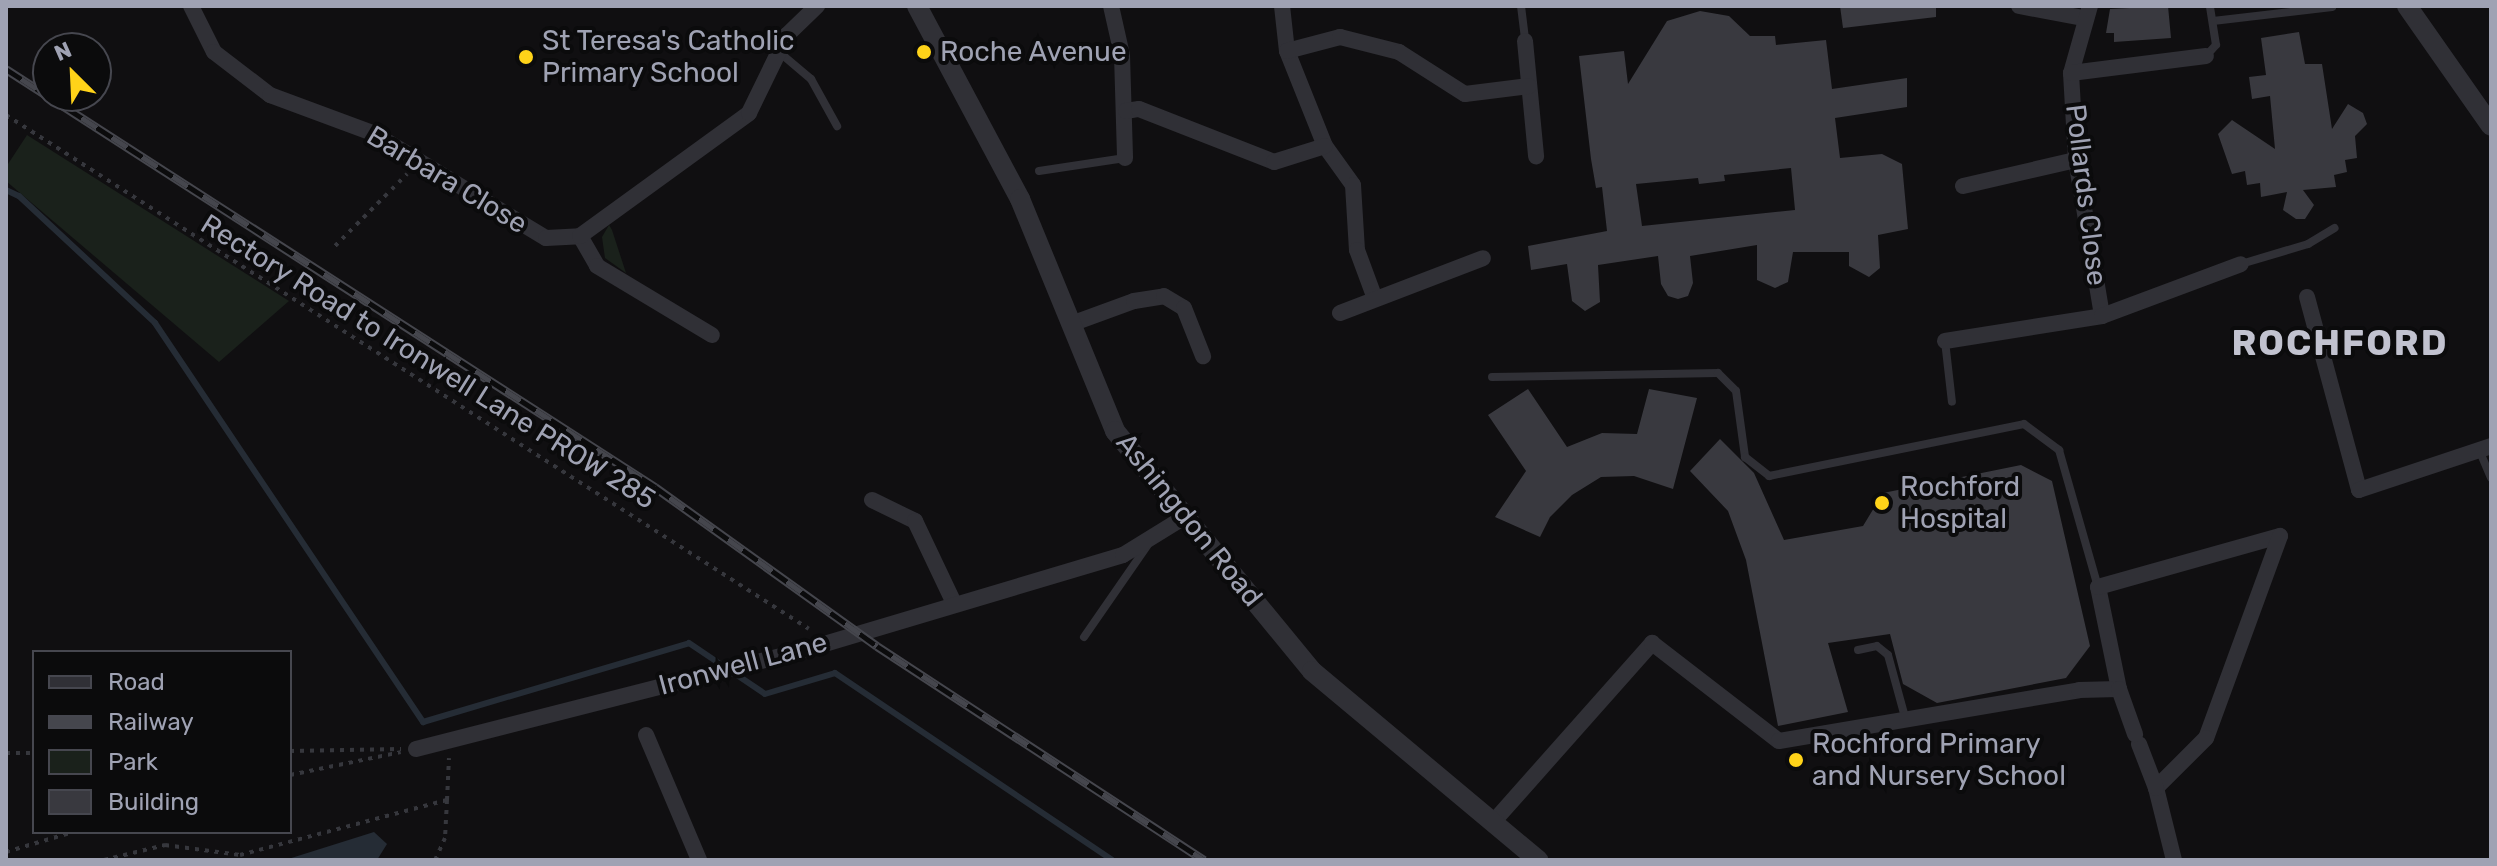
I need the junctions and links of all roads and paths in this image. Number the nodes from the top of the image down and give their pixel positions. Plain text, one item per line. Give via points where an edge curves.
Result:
1 (191, 6) edge
2 (817, 6) edge
3 (917, 6) edge
4 (1111, 6) edge
5 (1282, 6) edge
6 (1521, 6) edge
7 (2019, 6) edge
8 (2210, 6) edge
9 (2407, 6) edge
10 (2332, 7) edge
11 (2087, 12) edge
12 (2213, 21) junction
13 (1525, 41) joint
14 (1287, 51) junction
15 (779, 52) junction
16 (2206, 56) joint
17 (2071, 73) junction
18 (1529, 86) junction
19 (1126, 111) junction
20 (6, 115) edge
21 (837, 126) dead end
22 (2491, 126) edge
23 (1325, 146) junction
24 (1536, 156) dead end
25 (1125, 158) joint
26 (422, 160) junction
27 (2076, 160) junction
28 (1039, 171) dead end
29 (1963, 186) dead end
30 (2335, 228) dead end
31 (580, 236) junction
32 (335, 246) dead end
33 (1483, 258) dead end
34 (2241, 264) joint
35 (1374, 296) junction
36 (2307, 297) dead end
37 (1340, 313) dead end
38 (2102, 316) junction
39 (1071, 324) junction
40 (712, 335) dead end
41 (1945, 341) joint
42 (1203, 356) dead end
43 (1492, 377) dead end
44 (1952, 402) dead end
45 (2485, 449) edge
46 (2491, 478) edge
47 (872, 500) dead end
48 (1183, 518) junction
49 (1151, 543) junction
50 (2098, 587) junction
51 (954, 603) junction
52 (1084, 637) dead end
53 (830, 642) junction
54 (1858, 650) dead end
55 (2119, 689) junction
56 (1906, 722) junction
57 (646, 735) dead end
58 (416, 749) junction
59 (292, 751) edge
60 (6, 753) edge
61 (32, 753) edge
62 (449, 763) dead end
63 (292, 775) edge
64 (2156, 788) junction
65 (447, 800) junction
66 (1495, 820) junction
67 (66, 834) edge
68 (6, 852) edge
69 (104, 860) edge
70 (435, 860) edge
71 (699, 860) edge
72 (1538, 860) edge
73 (2174, 860) edge

1 - 26 street, Barbara Close via 214,52 270,95 373,133
2 - 15 street via 787,35
3 - 39 street, Ashingdon Road via 1020,199
4 - 19 street
5 - 14 street
6 - 13 lane
7 - 11 street, Pollards Close
8 - 12 lane
9 - 22 street
10 - 12 lane
11 - 17 street, Pollards Close
12 - 16 lane via 2216,45
13 - 18 street
14 - 18 street via 1340,37 1399,52 1465,94
14 - 23 street
15 - 21 lane via 811,79
15 - 31 street via 749,113
16 - 17 street, Pollards Close
17 - 27 street, Pollards Close
18 - 24 street
19 - 23 street via 1139,109 1274,162
19 - 25 street
20 - 53 path, Rectory Road to Ironwell Lane PROW 285
23 - 35 street via 1353,185 1357,250
25 - 28 lane
26 - 31 street, Barbara Close via 546,238
26 - 32 path
27 - 29 street
27 - 38 street, Pollards Close
30 - 34 lane via 2308,244
31 - 40 street via 597,266
33 - 35 street
34 - 38 street, Pollards Close
35 - 37 street
36 - 45 street via 2359,490
38 - 41 street, Pollards Close
39 - 42 street via 1164,296 1184,308
39 - 48 street, Ashingdon Road via 1115,431
41 - 44 lane
43 - 50 lane via 1718,373 1736,391 1745,457 1769,476 2024,424 2059,450
45 - 46 lane
47 - 51 street via 915,521
48 - 49 street, Ironwell Lane
48 - 66 street, Ashingdon Road via 1312,671
49 - 51 street, Ironwell Lane
49 - 52 lane
50 - 55 street
50 - 64 street via 2280,536 2206,738
51 - 53 street, Ironwell Lane
53 - 58 street, Ironwell Lane
54 - 56 lane via 1877,646 1888,655
55 - 56 street via 2079,690
55 - 64 street
56 - 66 street via 1779,741 1652,643
57 - 71 street
58 - 59 path
58 - 63 path
60 - 61 path
62 - 65 path
64 - 73 street
65 - 69 path via 240,855 165,845
65 - 70 path via 445,838
66 - 72 street, Ashingdon Road
67 - 68 path

